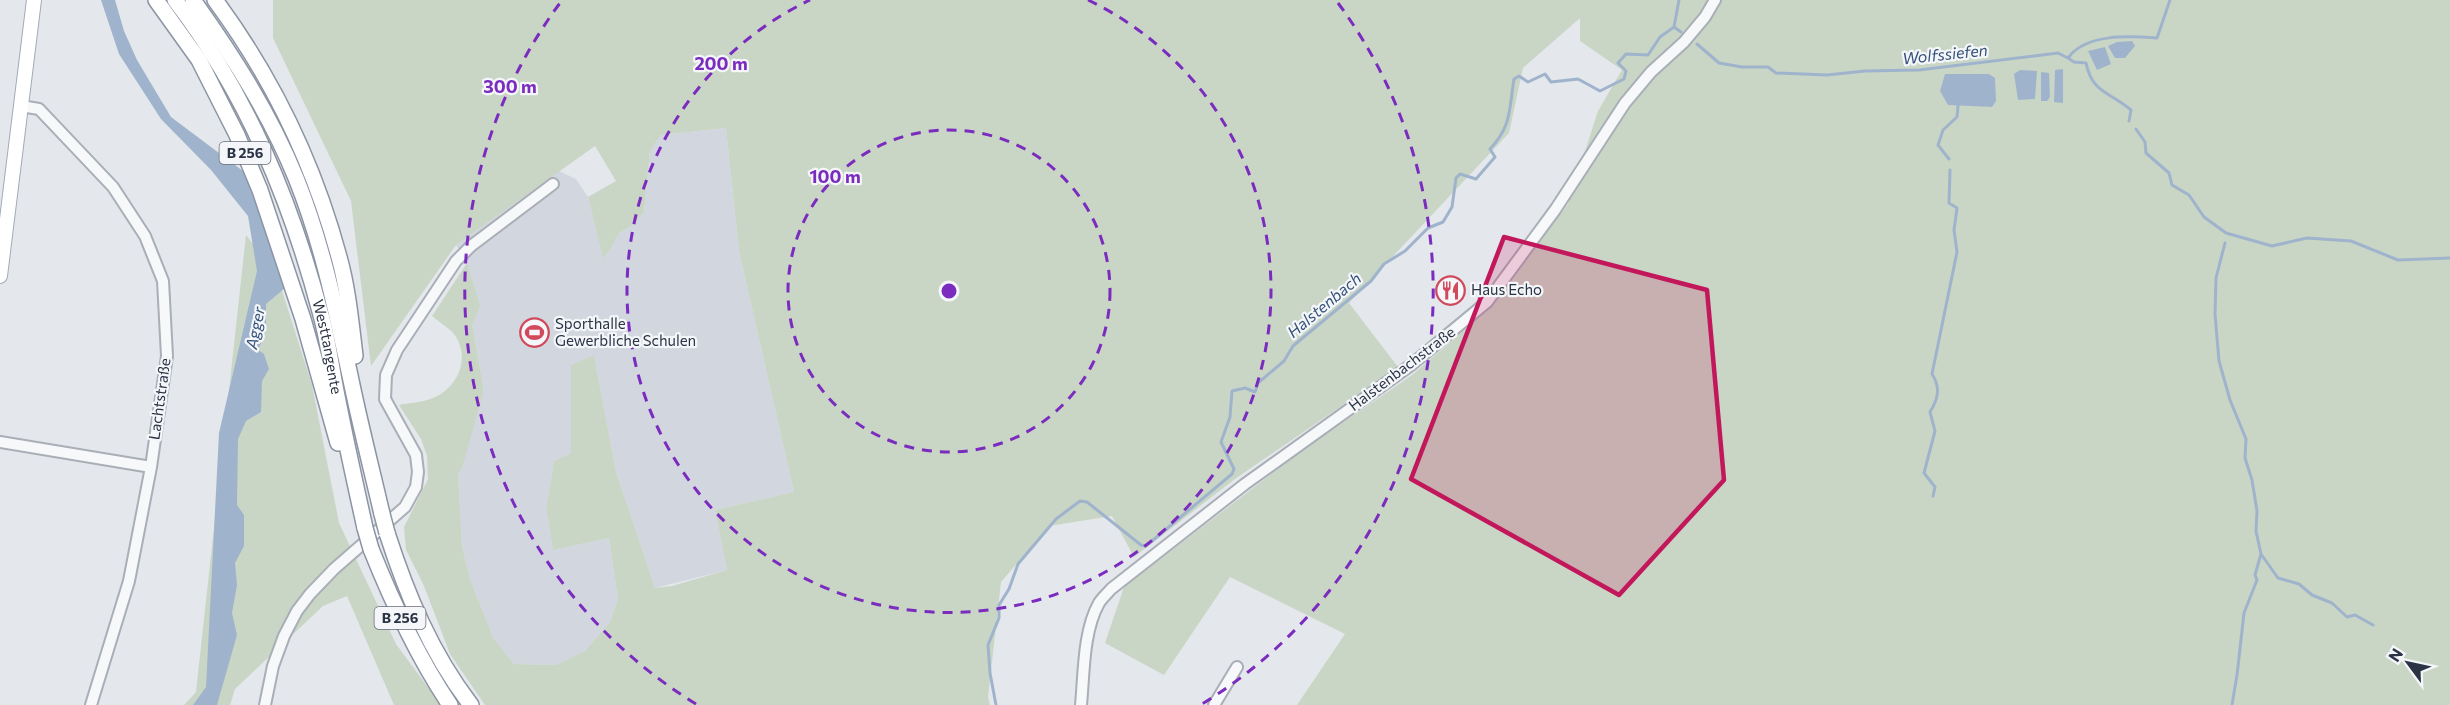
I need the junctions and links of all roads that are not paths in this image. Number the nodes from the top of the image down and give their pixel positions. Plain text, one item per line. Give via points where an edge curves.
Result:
1 (34, 0) edge
2 (156, 0) edge
3 (175, 0) edge
4 (194, 0) edge
5 (215, 0) edge
6 (1715, 0) edge
7 (21, 106) junction
8 (553, 184) dead end
9 (0, 276) edge
10 (352, 388) junction
11 (0, 442) edge
12 (151, 467) junction
13 (351, 467) junction
14 (1237, 667) dead end
15 (91, 705) edge
16 (265, 705) edge
17 (450, 705) edge
18 (471, 705) edge
19 (1081, 705) edge
20 (1214, 705) edge

1 - 7 main road
2 - 13 highway, B 256 via 199,60 260,190 303,319 337,442
3 - 13 highway, Westtangente / B 256 via 213,53 259,135 282,191 322,317
4 - 10 highway, Westtangente / B 256 via 266,114 296,178 332,288
5 - 10 highway, B 256 via 244,39 275,94 313,177 342,269 356,364
6 - 19 street, Halstenbachstraße via 1684,42 1625,103 1555,210 1488,302 1411,365 1245,483 1111,589 1099,603 1093,619
7 - 9 main road
7 - 12 street, Lachtstraße via 39,109 113,187 145,236 163,281 166,356
8 - 16 street via 456,261 397,350 386,375 385,399 416,455 416,487 405,507 334,569 297,611 273,666
10 - 18 highway, Westtangente / B 256, bridge via 387,533 405,587 444,665
11 - 12 street
12 - 15 street, Lachtstraße via 129,580
13 - 17 highway, Westtangente / B 256, bridge via 371,549 391,599 413,645
14 - 20 street

